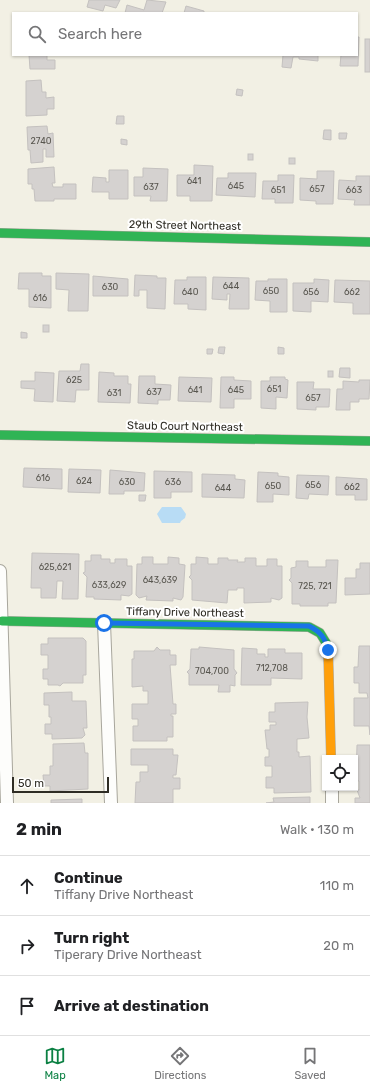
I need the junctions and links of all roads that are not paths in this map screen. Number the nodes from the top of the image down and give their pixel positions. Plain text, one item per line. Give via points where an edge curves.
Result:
1 (0, 233) edge
2 (370, 242) edge
3 (0, 435) edge
4 (370, 441) edge
5 (0, 571) edge
6 (2, 621) junction
7 (104, 623) junction
8 (331, 755) edge
9 (3, 771) edge
10 (332, 791) edge
11 (7, 803) edge
12 (111, 803) edge
13 (332, 803) edge

1 - 2 street, 29th Street Northeast
3 - 4 street, Staub Court Northeast
5 - 6 street
6 - 7 street, Tiffany Drive Northeast
6 - 9 street
7 - 8 street, Tiffany Drive Northeast via 309,626 319,631 326,639 328,650
7 - 12 street
9 - 11 street
10 - 13 street

